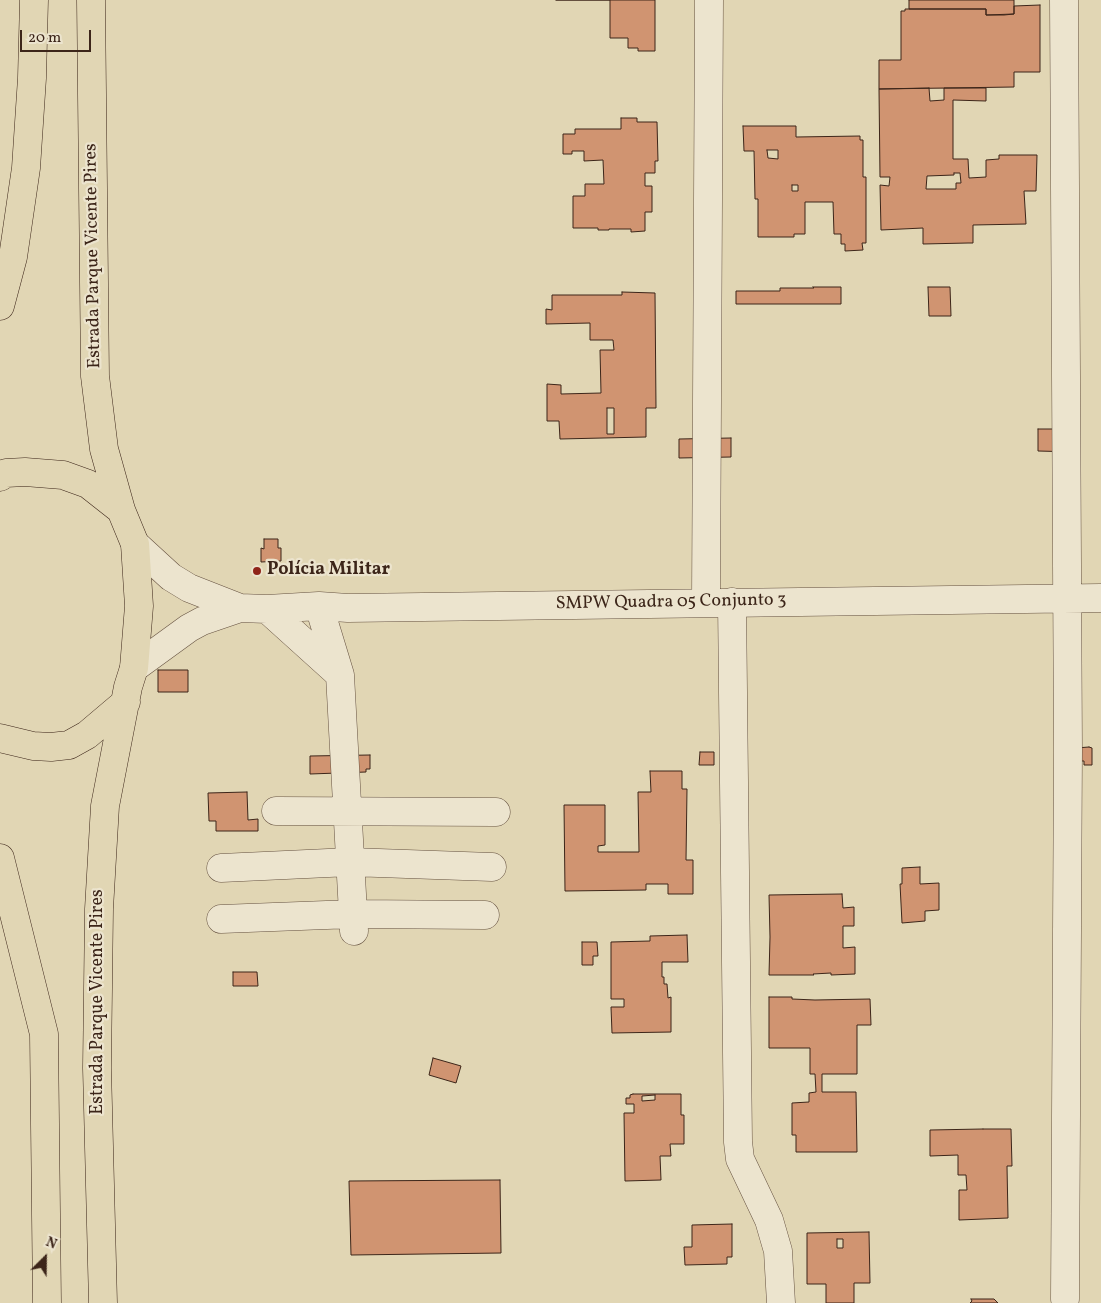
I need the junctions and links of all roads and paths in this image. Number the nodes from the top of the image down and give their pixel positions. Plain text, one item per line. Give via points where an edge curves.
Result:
1 (34, 0) edge
2 (91, 0) edge
3 (709, 0) edge
4 (1064, 0) edge
5 (0, 306) edge
6 (0, 477) edge
7 (121, 510) junction
8 (135, 544) junction
9 (1067, 598) junction
10 (1101, 598) edge
11 (719, 602) junction
12 (319, 606) junction
13 (254, 608) junction
14 (134, 668) junction
15 (340, 675) junction
16 (126, 702) junction
17 (0, 738) edge
18 (276, 811) dead end
19 (347, 811) junction
20 (496, 812) dead end
21 (0, 858) edge
22 (350, 862) junction
23 (492, 866) dead end
24 (221, 868) dead end
25 (485, 915) dead end
26 (220, 919) dead end
27 (353, 922) junction
28 (1065, 1299) dead end
29 (47, 1303) edge
30 (103, 1303) edge
31 (781, 1303) edge

1 - 5 main road via 26,168 13,257
2 - 7 main road, Estrada Parque Vicente Pires via 95,376 104,449
3 - 11 street
4 - 9 street
6 - 7 main road via 6,473 25,472 63,475 88,484
7 - 8 main road, Estrada Parque Vicente Pires
8 - 13 street via 189,588
8 - 14 main road, Estrada Parque Vicente Pires via 139,606
9 - 10 street, SMPW Quadra 05 Conjunto 3
9 - 11 street, SMPW Quadra 05 Conjunto 3
9 - 28 street
11 - 12 street, SMPW Quadra 05 Conjunto 3
11 - 31 street via 738,1142 740,1159 769,1220 778,1251
12 - 13 street, SMPW Quadra 05 Conjunto 3
12 - 15 street
13 - 14 street via 202,621
13 - 15 street
14 - 16 main road, Estrada Parque Vicente Pires
15 - 19 street
16 - 17 main road via 87,735 69,745 33,746
16 - 30 main road, Estrada Parque Vicente Pires via 105,806 98,908 97,1068
18 - 19 street
19 - 20 street
19 - 22 street
21 - 29 main road via 44,1034
22 - 23 street
22 - 24 street
22 - 27 street
25 - 27 street
26 - 27 street

